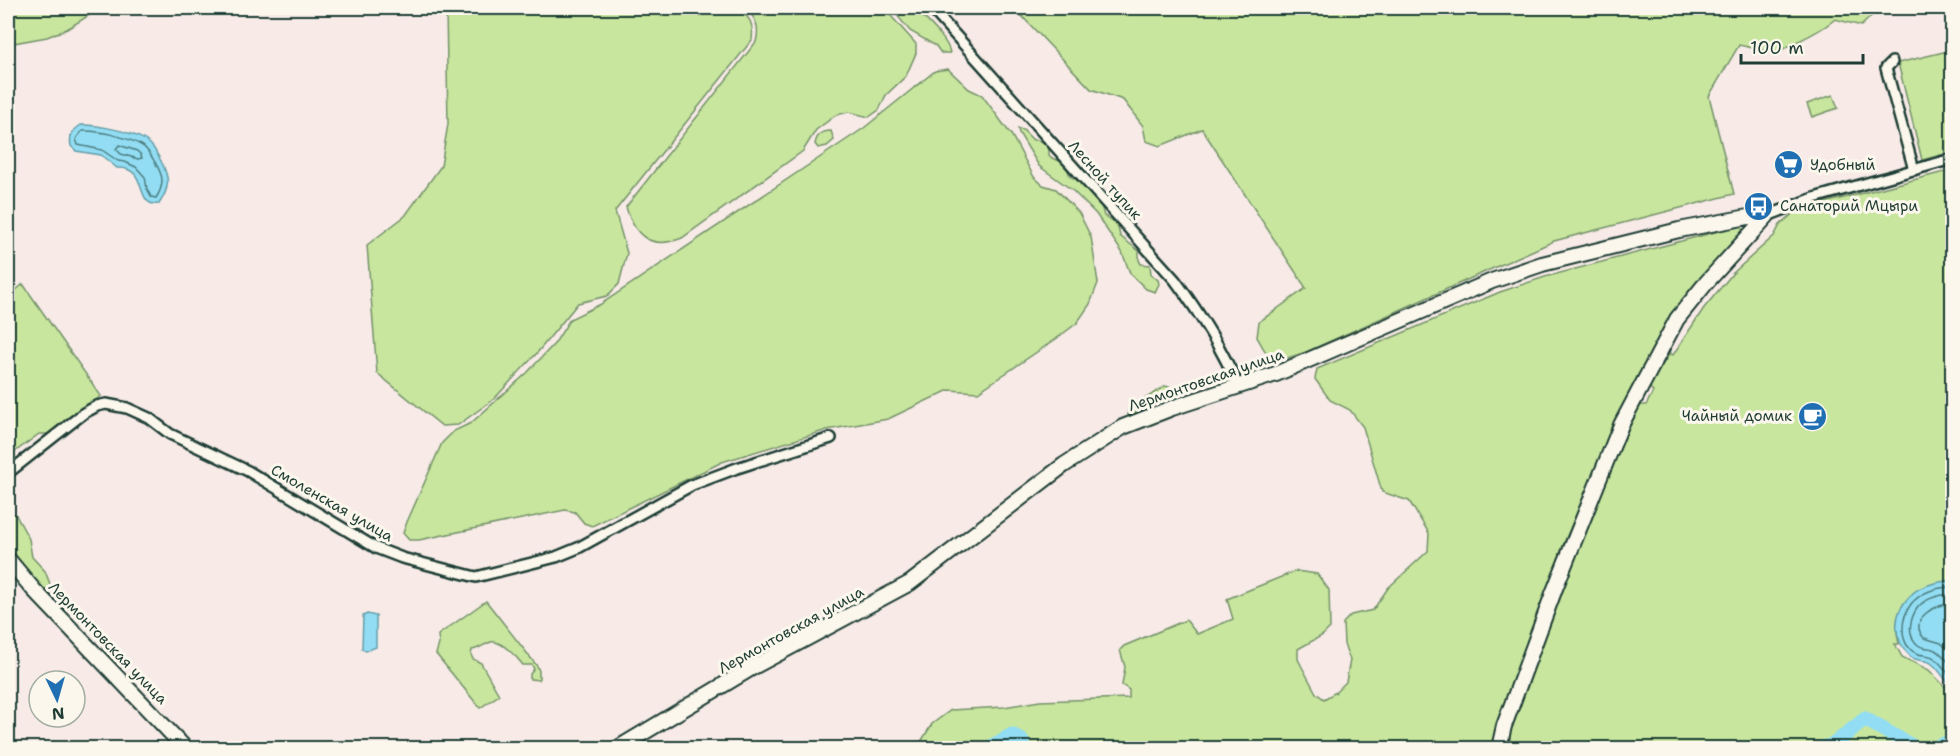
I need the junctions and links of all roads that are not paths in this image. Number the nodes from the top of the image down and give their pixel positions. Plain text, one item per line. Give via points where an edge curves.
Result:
1 (931, 8) edge
2 (1892, 62) dead end
3 (1953, 159) edge
4 (1914, 170) junction
5 (1767, 216) junction
6 (1238, 386) junction
7 (831, 438) dead end
8 (8, 473) edge
9 (8, 559) edge
10 (185, 748) edge
11 (618, 748) edge
12 (1498, 748) edge

1 - 6 street, Лесной тупик via 1175,280
2 - 4 street via 1886,68
3 - 4 street
4 - 5 street via 1814,198
5 - 6 street, Лермонтовская улица via 1679,230 1492,280 1276,374
5 - 12 street via 1677,319 1621,425 1558,581
6 - 11 street, Лермонтовская улица via 1123,427 1064,465 910,583 755,666
7 - 8 street, Смоленская улица via 692,485 556,557 476,577 375,548 248,471 116,404 97,406 84,414
9 - 10 street, Лермонтовская улица

